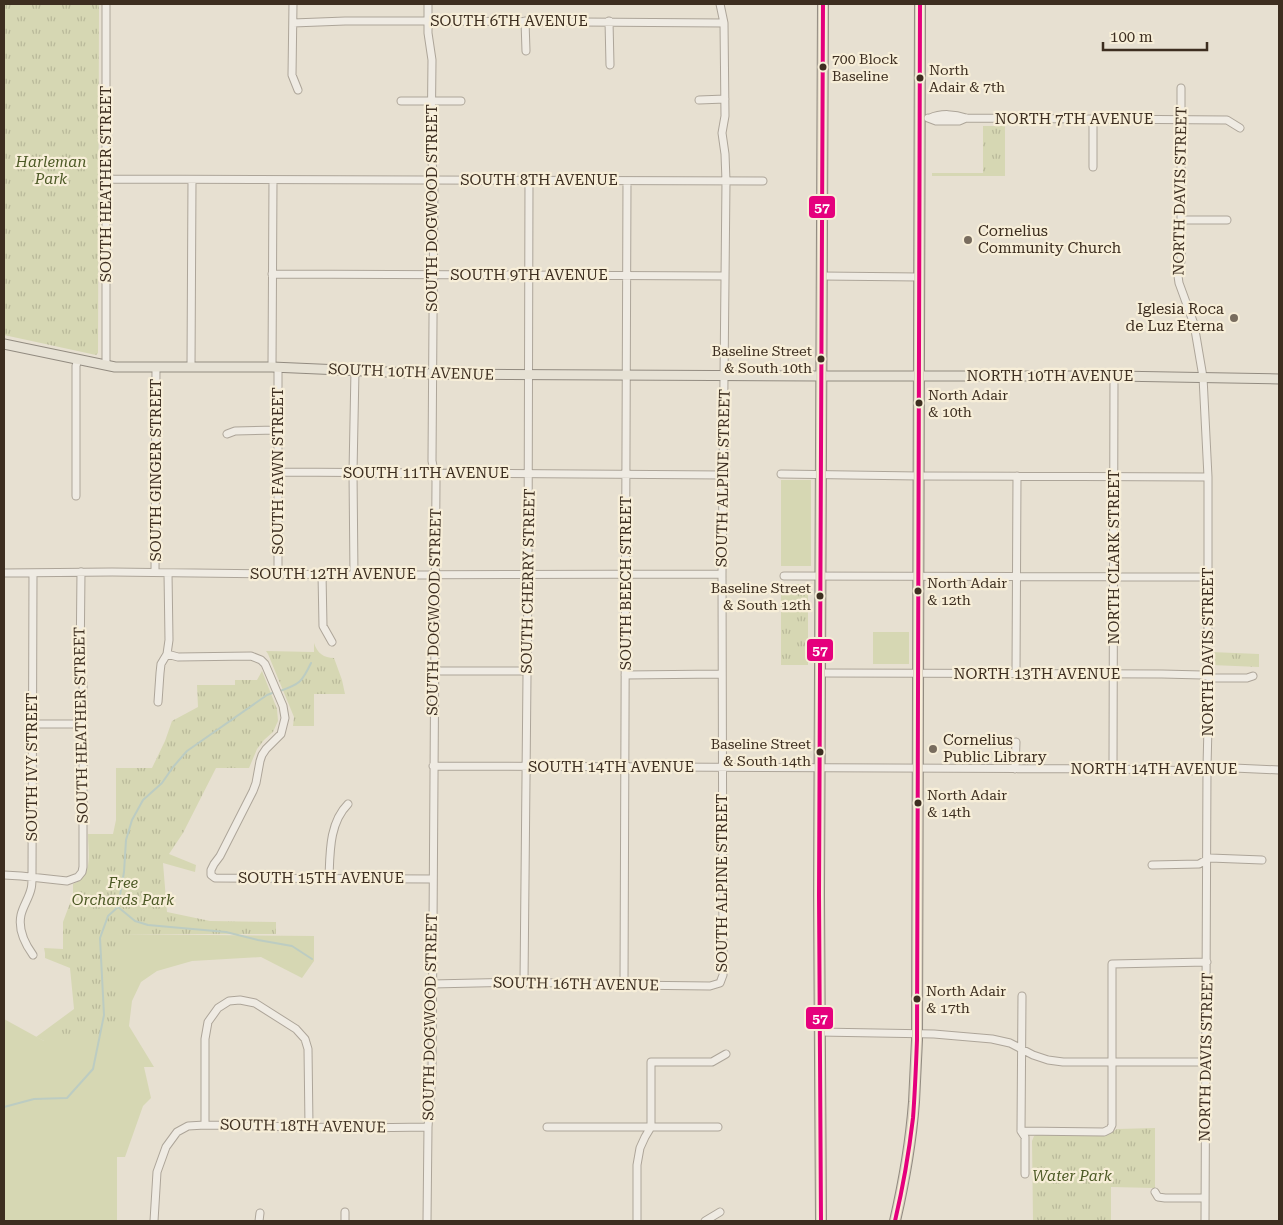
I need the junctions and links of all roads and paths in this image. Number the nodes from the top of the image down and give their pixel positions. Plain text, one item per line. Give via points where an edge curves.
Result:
1 (106, 4) edge
2 (293, 4) edge
3 (428, 4) edge
4 (720, 4) edge
5 (822, 4) edge
6 (920, 4) edge
7 (428, 20) junction
8 (525, 21) junction
9 (609, 22) junction
10 (293, 23) junction
11 (724, 23) junction
12 (526, 50) dead end
13 (610, 65) dead end
14 (1181, 88) dead end
15 (298, 90) dead end
16 (724, 99) junction
17 (698, 100) dead end
18 (401, 101) dead end
19 (431, 101) junction
20 (461, 101) dead end
21 (925, 118) junction
22 (1093, 119) junction
23 (1181, 119) junction
24 (1240, 128) dead end
25 (1093, 167) dead end
26 (106, 180) junction
27 (192, 180) junction
28 (273, 180) junction
29 (434, 180) junction
30 (529, 180) junction
31 (627, 181) junction
32 (726, 181) junction
33 (763, 181) dead end
34 (1181, 220) junction
35 (1227, 220) dead end
36 (272, 274) junction
37 (434, 275) junction
38 (529, 275) junction
39 (627, 276) junction
40 (725, 276) junction
41 (822, 276) junction
42 (920, 277) junction
43 (4, 344) edge
44 (78, 359) junction
45 (106, 365) junction
46 (156, 367) junction
47 (191, 367) junction
48 (275, 367) junction
49 (355, 370) junction
50 (433, 374) junction
51 (529, 374) junction
52 (626, 375) junction
53 (724, 375) junction
54 (820, 376) junction
55 (919, 376) junction
56 (1114, 376) junction
57 (1203, 377) junction
58 (1279, 379) edge
59 (277, 430) junction
60 (227, 434) dead end
61 (278, 472) junction
62 (353, 472) junction
63 (434, 473) junction
64 (529, 473) junction
65 (626, 474) junction
66 (781, 474) dead end
67 (821, 474) junction
68 (724, 475) junction
69 (918, 476) junction
70 (1017, 476) junction
71 (1114, 477) junction
72 (1208, 477) junction
73 (76, 496) dead end
74 (80, 572) junction
75 (155, 572) junction
76 (168, 572) junction
77 (4, 573) edge
78 (32, 573) junction
79 (278, 574) junction
80 (322, 574) junction
81 (435, 574) junction
82 (528, 574) junction
83 (626, 574) junction
84 (722, 574) junction
85 (354, 575) junction
86 (784, 576) dead end
87 (820, 576) junction
88 (918, 576) junction
89 (1016, 576) junction
90 (1114, 576) junction
91 (1208, 577) junction
92 (332, 642) dead end
93 (167, 654) junction
94 (434, 671) junction
95 (527, 671) junction
96 (820, 673) junction
97 (918, 673) junction
98 (722, 674) junction
99 (1016, 674) junction
100 (1114, 674) junction
101 (625, 675) junction
102 (1208, 676) junction
103 (1253, 676) dead end
104 (158, 702) dead end
105 (32, 724) junction
106 (83, 724) junction
107 (1016, 742) dead end
108 (433, 766) junction
109 (527, 766) junction
110 (625, 767) junction
111 (722, 767) junction
112 (820, 768) junction
113 (917, 768) junction
114 (1207, 768) junction
115 (1015, 769) junction
116 (1113, 769) junction
117 (1279, 770) edge
118 (348, 804) dead end
119 (1207, 860) junction
120 (1262, 860) dead end
121 (1152, 865) dead end
122 (4, 876) edge
123 (32, 878) junction
124 (329, 878) junction
125 (433, 879) junction
126 (33, 955) dead end
127 (1207, 962) junction
128 (524, 982) junction
129 (432, 984) junction
130 (720, 984) joint
131 (624, 985) junction
132 (1022, 996) dead end
133 (819, 1032) junction
134 (917, 1034) junction
135 (1021, 1049) junction
136 (726, 1054) dead end
137 (1112, 1062) junction
138 (1206, 1062) junction
139 (205, 1125) junction
140 (309, 1126) junction
141 (428, 1127) junction
142 (652, 1127) junction
143 (718, 1127) dead end
144 (547, 1128) dead end
145 (1021, 1131) junction
146 (1025, 1174) dead end
147 (1155, 1192) dead end
148 (1204, 1198) junction
149 (345, 1212) dead end
150 (720, 1212) dead end
151 (260, 1213) dead end
152 (154, 1221) edge
153 (259, 1221) edge
154 (345, 1221) edge
155 (427, 1221) edge
156 (638, 1221) edge
157 (705, 1221) edge
158 (821, 1221) edge
159 (895, 1221) edge
160 (1205, 1221) edge

1 - 26 street, SOUTH HEATHER STREET
2 - 10 street
3 - 7 street, SOUTH DOGWOOD STREET
4 - 11 street, SOUTH ALPINE STREET
5 - 41 highway
6 - 21 highway
7 - 8 street, SOUTH 6TH AVENUE
7 - 10 street, SOUTH 6TH AVENUE
7 - 19 street, SOUTH DOGWOOD STREET via 432,60
8 - 9 street, SOUTH 6TH AVENUE
8 - 12 street
9 - 11 street, SOUTH 6TH AVENUE
9 - 13 street
10 - 15 street via 292,75
11 - 16 street, SOUTH ALPINE STREET
14 - 23 street, NORTH DAVIS STREET
16 - 17 street
16 - 32 street, SOUTH ALPINE STREET via 722,133
18 - 19 street
19 - 20 street
19 - 29 street, SOUTH DOGWOOD STREET
21 - 22 street, NORTH 7TH AVENUE via 936,115
21 - 42 highway
22 - 23 street, NORTH 7TH AVENUE
22 - 25 street
23 - 24 street, NORTH 7TH AVENUE via 1227,120
23 - 34 street, NORTH DAVIS STREET
26 - 27 street, SOUTH 8TH AVENUE
26 - 45 street, SOUTH HEATHER STREET
27 - 28 street, SOUTH 8TH AVENUE
27 - 47 street
28 - 29 street, SOUTH 8TH AVENUE
28 - 36 street, SOUTH FAWN STREET
29 - 30 street, SOUTH 8TH AVENUE
29 - 37 street, SOUTH DOGWOOD STREET
30 - 31 street, SOUTH 8TH AVENUE
30 - 38 street, SOUTH CHERRY STREET
31 - 32 street, SOUTH 8TH AVENUE
31 - 39 street, SOUTH BEECH STREET
32 - 33 street, SOUTH 8TH AVENUE
32 - 40 street, SOUTH ALPINE STREET
34 - 35 street
34 - 57 street, NORTH DAVIS STREET via 1179,283 1194,324
36 - 37 street, SOUTH 9TH AVENUE
36 - 48 street, SOUTH FAWN STREET
37 - 38 street, SOUTH 9TH AVENUE
37 - 50 street, SOUTH DOGWOOD STREET
38 - 39 street, SOUTH 9TH AVENUE
38 - 51 street, SOUTH CHERRY STREET
39 - 40 street, SOUTH 9TH AVENUE
39 - 52 street, SOUTH BEECH STREET
40 - 53 street, SOUTH ALPINE STREET
41 - 42 street
41 - 54 highway
42 - 55 highway
43 - 44 main road, SOUTH 10TH AVENUE
44 - 45 main road, SOUTH 10TH AVENUE
44 - 73 street
45 - 46 main road, SOUTH 10TH AVENUE
46 - 47 main road, SOUTH 10TH AVENUE
46 - 75 street, SOUTH GINGER STREET
47 - 48 main road, SOUTH 10TH AVENUE
48 - 49 main road, SOUTH 10TH AVENUE
48 - 59 street, SOUTH FAWN STREET
49 - 50 main road, SOUTH 10TH AVENUE
49 - 62 street
50 - 51 main road, SOUTH 10TH AVENUE
50 - 63 street, SOUTH DOGWOOD STREET
51 - 52 main road, SOUTH 10TH AVENUE
51 - 64 street, SOUTH CHERRY STREET
52 - 53 main road, SOUTH 10TH AVENUE
52 - 65 street, SOUTH BEECH STREET
53 - 54 main road, SOUTH 10TH AVENUE
53 - 68 street, SOUTH ALPINE STREET
54 - 55 main road, NORTH 10TH AVENUE
54 - 67 highway
55 - 56 main road, NORTH 10TH AVENUE
55 - 69 highway
56 - 57 main road, NORTH 10TH AVENUE
56 - 71 street, NORTH CLARK STREET
57 - 58 main road, NORTH 10TH AVENUE
57 - 72 street, NORTH DAVIS STREET
59 - 60 street
59 - 61 street, SOUTH FAWN STREET
61 - 62 street, SOUTH 11TH AVENUE
61 - 79 street, SOUTH FAWN STREET
62 - 63 street, SOUTH 11TH AVENUE
62 - 85 street
63 - 64 street, SOUTH 11TH AVENUE
63 - 81 street, SOUTH DOGWOOD STREET
64 - 65 street, SOUTH 11TH AVENUE
64 - 82 street, SOUTH CHERRY STREET
65 - 68 street, SOUTH 11TH AVENUE
65 - 83 street, SOUTH BEECH STREET
66 - 67 street
67 - 69 street
67 - 87 highway
68 - 84 street, SOUTH ALPINE STREET
69 - 70 street
69 - 88 highway
70 - 71 street
70 - 89 street
71 - 72 street
71 - 90 street, NORTH CLARK STREET
72 - 91 street, NORTH DAVIS STREET
74 - 75 street, SOUTH 12TH AVENUE
74 - 78 street, SOUTH 12TH AVENUE
74 - 106 street, SOUTH HEATHER STREET
75 - 76 street, SOUTH 12TH AVENUE
76 - 79 street, SOUTH 12TH AVENUE
76 - 93 street
77 - 78 street, SOUTH 12TH AVENUE
78 - 105 street, SOUTH IVY STREET
79 - 80 street, SOUTH 12TH AVENUE
80 - 85 street, SOUTH 12TH AVENUE
80 - 92 street via 322,621
81 - 82 street, SOUTH 12TH AVENUE
81 - 85 street, SOUTH 12TH AVENUE
81 - 94 street, SOUTH DOGWOOD STREET
82 - 83 street, SOUTH 12TH AVENUE
82 - 95 street, SOUTH CHERRY STREET
83 - 84 street, SOUTH 12TH AVENUE
83 - 101 street, SOUTH BEECH STREET
84 - 98 street, SOUTH ALPINE STREET
86 - 87 street
87 - 88 street
87 - 96 highway
88 - 89 street
88 - 97 highway
89 - 90 street
89 - 99 street
90 - 91 street
90 - 100 street, NORTH CLARK STREET
91 - 102 street, NORTH DAVIS STREET
93 - 104 street via 160,673
93 - 124 street, SOUTH 15TH AVENUE via 178,657 246,655 262,660 286,718 281,734 262,755 256,783 211,875 214,878
94 - 95 street
94 - 108 street, SOUTH DOGWOOD STREET
95 - 109 street, SOUTH CHERRY STREET
96 - 97 street, NORTH 13TH AVENUE
96 - 112 highway
97 - 99 street, NORTH 13TH AVENUE
97 - 113 highway
98 - 101 street
98 - 111 street, SOUTH ALPINE STREET
99 - 100 street, NORTH 13TH AVENUE
100 - 102 street, NORTH 13TH AVENUE
100 - 116 street, NORTH CLARK STREET
101 - 110 street, SOUTH BEECH STREET
102 - 103 street, NORTH 13TH AVENUE
102 - 114 street, NORTH DAVIS STREET
105 - 106 street
105 - 123 street, SOUTH IVY STREET
106 - 123 street, SOUTH HEATHER STREET via 82,872 66,880
107 - 115 street
108 - 109 street, SOUTH 14TH AVENUE
108 - 125 street, SOUTH DOGWOOD STREET
109 - 110 street, SOUTH 14TH AVENUE
109 - 128 street, SOUTH CHERRY STREET
110 - 111 street, SOUTH 14TH AVENUE
110 - 131 street, SOUTH BEECH STREET
111 - 112 street, SOUTH 14TH AVENUE
111 - 130 street, SOUTH ALPINE STREET via 723,975
112 - 113 street, NORTH 14TH AVENUE
112 - 133 highway
113 - 115 street, NORTH 14TH AVENUE
113 - 134 highway
114 - 116 street, NORTH 14TH AVENUE via 1201,771
114 - 117 street, NORTH 14TH AVENUE
114 - 119 street, NORTH DAVIS STREET
115 - 116 street, NORTH 14TH AVENUE
118 - 124 street via 334,830
119 - 120 street
119 - 121 street via 1199,864
119 - 127 street, NORTH DAVIS STREET
122 - 123 street
123 - 126 street, SOUTH IVY STREET via 31,890 20,917 25,944
124 - 125 street, SOUTH 15TH AVENUE
125 - 129 street, SOUTH DOGWOOD STREET
127 - 137 street via 1112,964
127 - 138 street, NORTH DAVIS STREET
128 - 129 street, SOUTH 16TH AVENUE
128 - 131 street, SOUTH 16TH AVENUE
129 - 141 street, SOUTH DOGWOOD STREET via 432,1075
130 - 131 street, SOUTH 16TH AVENUE
132 - 135 street
133 - 134 street
133 - 158 highway
134 - 135 street via 992,1039
134 - 159 highway via 911,1130
135 - 137 street via 1048,1060
135 - 145 street
136 - 142 street via 712,1062 651,1062
137 - 138 street
137 - 145 street via 1110,1130
138 - 148 street, NORTH DAVIS STREET
139 - 140 street, SOUTH 18TH AVENUE
139 - 140 street via 205,1039 208,1022 218,1008 240,1000 255,1003 296,1030 304,1039 308,1049
139 - 152 street, SOUTH 18TH AVENUE via 188,1126 177,1132 166,1147 157,1172
140 - 141 street, SOUTH 18TH AVENUE
141 - 155 street, SOUTH DOGWOOD STREET
142 - 143 street
142 - 144 street
142 - 156 street via 642,1142 637,1165
145 - 146 street via 1025,1137
147 - 148 street via 1158,1197 1165,1198
148 - 160 street, NORTH DAVIS STREET
149 - 154 street
150 - 157 street
151 - 153 street

